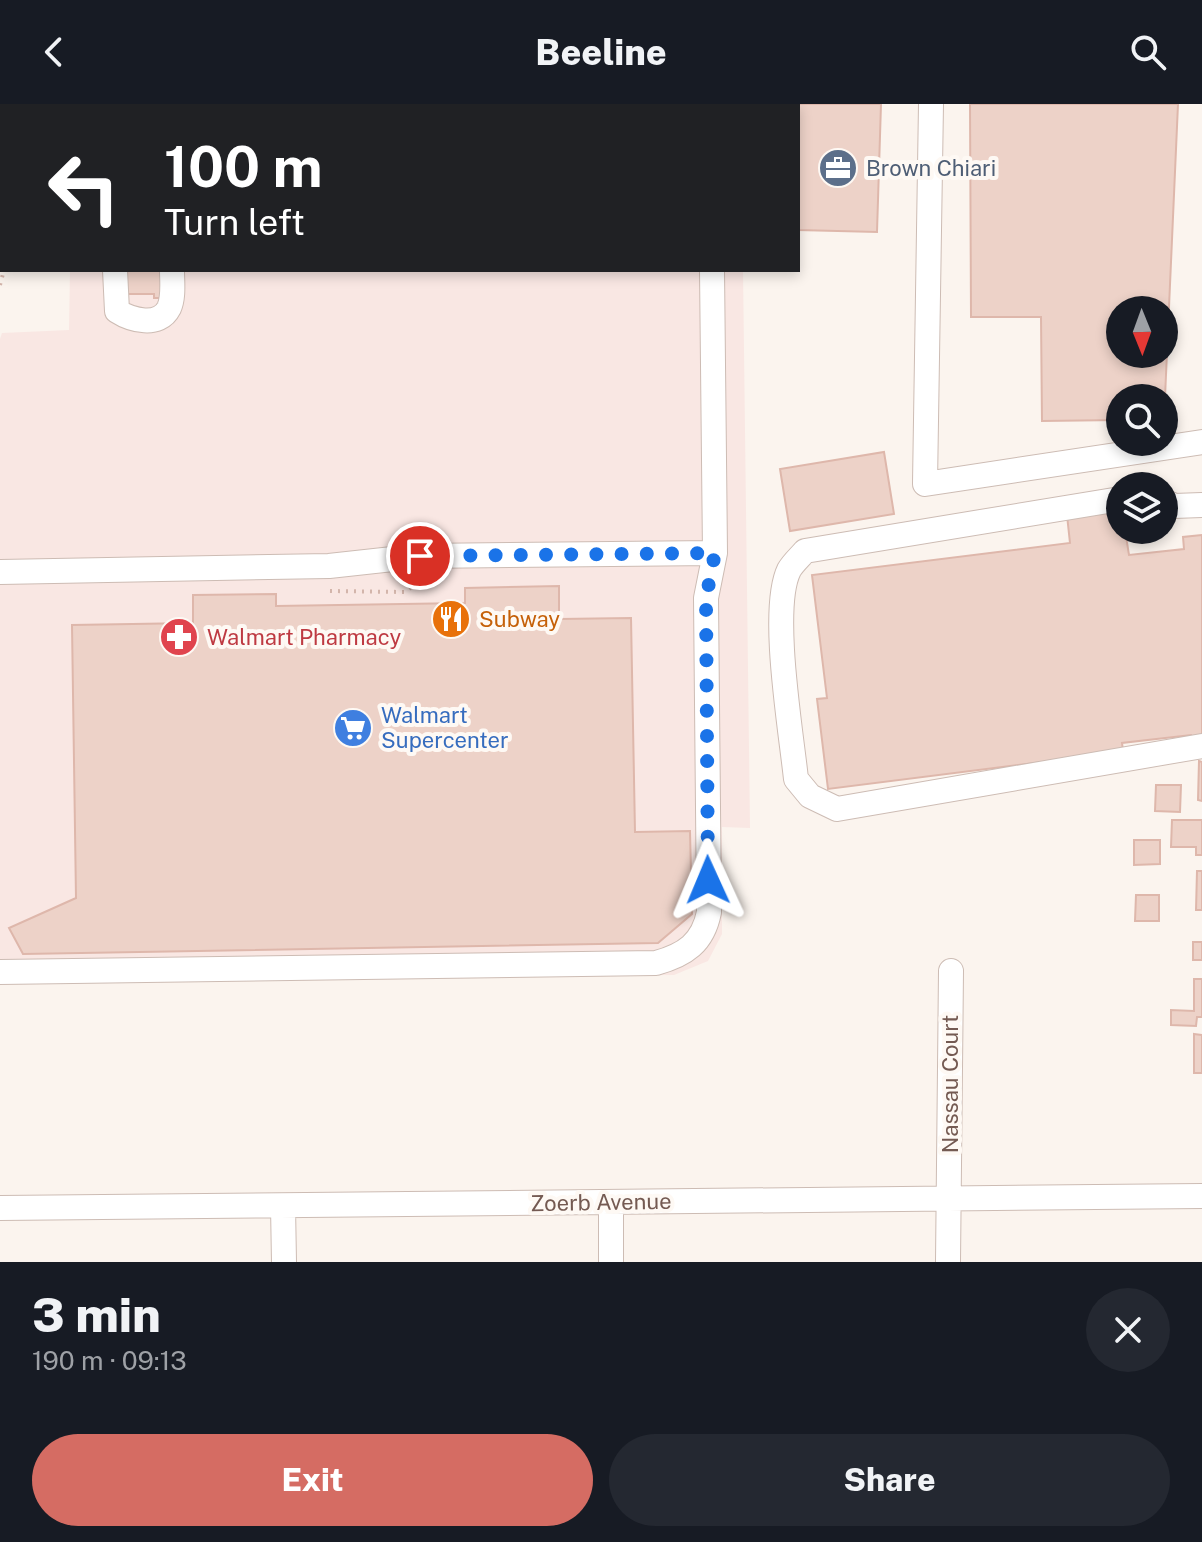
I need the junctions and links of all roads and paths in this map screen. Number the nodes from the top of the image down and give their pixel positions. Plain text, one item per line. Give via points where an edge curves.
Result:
1 (931, 104) edge
2 (115, 272) edge
3 (172, 272) edge
4 (712, 272) edge
5 (1202, 442) edge
6 (1106, 501) edge
7 (1202, 505) edge
8 (1178, 506) edge
9 (715, 553) junction
10 (0, 572) edge
11 (1202, 746) edge
12 (951, 971) dead end
13 (0, 972) edge
14 (1202, 1196) edge
15 (949, 1198) junction
16 (611, 1202) junction
17 (283, 1206) junction
18 (0, 1208) edge
19 (284, 1262) edge
20 (611, 1262) edge
21 (948, 1262) edge

1 - 5 street via 925,484
2 - 3 street via 117,311 138,320 153,320 169,308
4 - 9 street
6 - 11 street via 805,551 790,568 780,617 796,779 810,796 837,809
7 - 8 street
9 - 10 street via 420,556 329,566
9 - 13 street via 706,598 709,912 696,944 678,957 656,963
12 - 15 street, Nassau Court
14 - 15 street, Zoerb Avenue
15 - 16 street, Zoerb Avenue
15 - 21 street, Nassau Court
16 - 17 street, Zoerb Avenue
16 - 20 street
17 - 18 street, Zoerb Avenue
17 - 19 street

